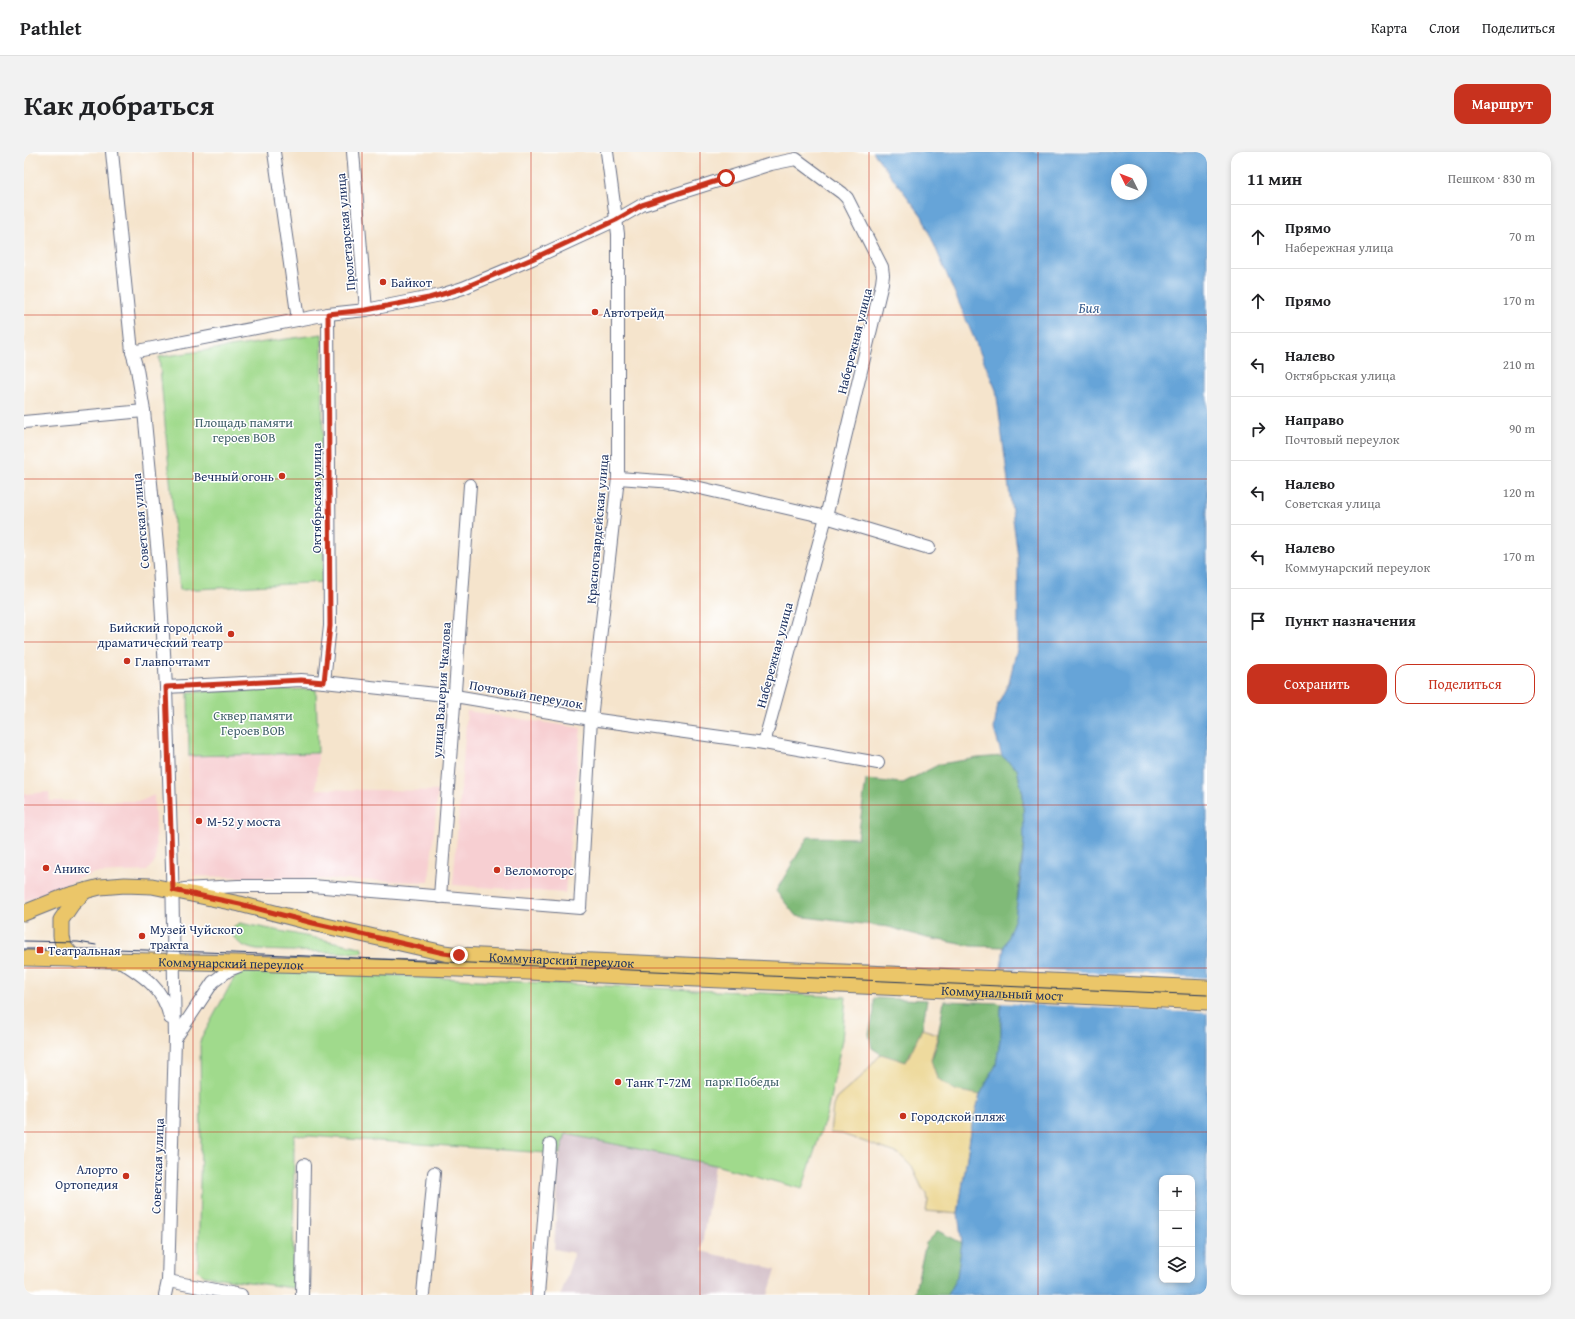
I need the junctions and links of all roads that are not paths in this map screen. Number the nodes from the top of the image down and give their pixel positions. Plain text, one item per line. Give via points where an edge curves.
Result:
1 (112, 152) edge
2 (274, 152) edge
3 (353, 152) edge
4 (607, 152) edge
5 (616, 220) junction
6 (366, 310) junction
7 (328, 314) junction
8 (298, 320) junction
9 (132, 352) junction
10 (144, 411) junction
11 (24, 422) edge
12 (618, 478) junction
13 (470, 485) dead end
14 (826, 517) junction
15 (929, 548) dead end
16 (324, 682) junction
17 (166, 687) junction
18 (455, 696) junction
19 (591, 719) junction
20 (764, 743) junction
21 (878, 764) dead end
22 (173, 890) junction
23 (85, 891) junction
24 (440, 897) junction
25 (24, 913) edge
26 (24, 958) edge
27 (76, 960) junction
28 (120, 961) junction
29 (174, 962) junction
30 (249, 962) junction
31 (529, 965) junction
32 (799, 977) junction
33 (1207, 988) edge
34 (1207, 1002) edge
35 (175, 1039) junction
36 (550, 1145) dead end
37 (304, 1165) dead end
38 (434, 1173) dead end
39 (168, 1281) junction
40 (166, 1295) edge
41 (241, 1295) edge
42 (302, 1295) edge
43 (423, 1295) edge
44 (538, 1295) edge

1 - 9 street, Советская улица
2 - 8 street
3 - 6 street, Пролетарская улица
4 - 5 street, Красногвардейская улица
5 - 6 street, Набережная улица via 463,288 429,298
5 - 12 street, Красногвардейская улица
5 - 14 street, Набережная улица via 642,205 792,159 800,160 847,198 882,267 883,275
6 - 7 street, Набережная улица
7 - 8 street, Набережная улица
7 - 16 street, Октябрьская улица via 330,626
8 - 9 street, Набережная улица
9 - 10 street, Советская улица
10 - 11 street
10 - 17 street, Советская улица via 159,566
12 - 14 street via 674,482
12 - 19 street, Красногвардейская улица
13 - 18 street, улица Валерия Чкалова
14 - 15 street
14 - 20 street, Набережная улица
16 - 17 street, Почтовый переулок via 301,680
16 - 18 street, Почтовый переулок
17 - 22 street, Советская улица
18 - 19 street, Почтовый переулок
18 - 24 street, улица Валерия Чкалова
19 - 20 street, Почтовый переулок
19 - 24 street, Красногвардейская улица via 580,908
20 - 21 street, Почтовый переулок
22 - 23 main road, Коммунарский переулок via 125,885
22 - 24 street via 312,886
22 - 29 street, Советская улица
22 - 31 main road, Коммунарский переулок via 444,953
23 - 25 main road, Коммунарский переулок
23 - 27 main road via 61,920 64,945
26 - 27 main road, Коммунарский переулок
27 - 28 main road, Коммунарский переулок
28 - 29 main road, Коммунарский переулок
28 - 35 street via 137,971 160,993 167,1005
29 - 30 main road, Коммунарский переулок
29 - 35 street, Советская улица
30 - 31 main road, Коммунарский переулок
30 - 35 street via 229,970 213,982
31 - 32 main road, Коммунарский переулок
32 - 33 main road, Коммунальный мост
32 - 34 main road, Коммунальный мост
35 - 39 street, Советская улица
36 - 44 street
37 - 42 street
38 - 43 street
39 - 40 street, Советская улица
39 - 41 street

